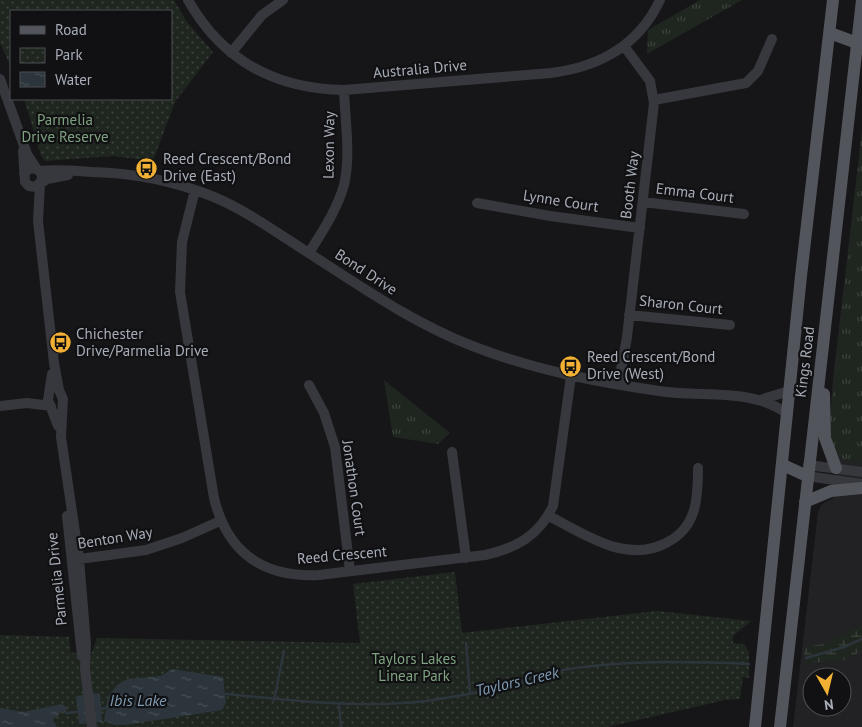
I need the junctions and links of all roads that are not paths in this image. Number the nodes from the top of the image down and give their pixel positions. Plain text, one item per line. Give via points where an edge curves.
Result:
1 (188, 0) edge
2 (283, 0) edge
3 (660, 0) edge
4 (833, 0) edge
5 (862, 0) edge
6 (830, 33) junction
7 (860, 38) edge
8 (772, 39) dead end
9 (624, 46) junction
10 (232, 52) junction
11 (858, 66) edge
12 (0, 80) edge
13 (344, 90) junction
14 (654, 100) junction
15 (21, 138) junction
16 (38, 170) junction
17 (84, 171) junction
18 (24, 173) junction
19 (37, 184) junction
20 (195, 190) junction
21 (478, 202) dead end
22 (643, 202) junction
23 (744, 214) dead end
24 (640, 228) junction
25 (309, 253) junction
26 (630, 315) junction
27 (730, 325) dead end
28 (821, 361) junction
29 (571, 376) junction
30 (622, 384) junction
31 (309, 385) dead end
32 (789, 392) junction
33 (55, 400) junction
34 (760, 400) junction
35 (0, 406) edge
36 (788, 414) junction
37 (452, 452) dead end
38 (783, 465) junction
39 (698, 468) dead end
40 (836, 468) junction
41 (807, 470) junction
42 (862, 472) edge
43 (862, 484) edge
44 (862, 488) edge
45 (805, 502) junction
46 (548, 516) junction
47 (220, 521) junction
48 (466, 558) junction
49 (74, 560) junction
50 (350, 571) junction
51 (92, 727) edge
52 (755, 727) edge
53 (780, 727) edge

1 - 10 street, Australia Drive via 210,33
2 - 10 street via 262,15
3 - 9 street, Australia Drive via 642,28
4 - 6 main road, Kings Road
5 - 7 main road, Kings Road
6 - 7 main road
6 - 32 main road, Kings Road
7 - 11 main road, Kings Road
8 - 14 street via 758,71 746,83
9 - 13 street, Australia Drive via 595,63 561,72
9 - 14 street, Booth Way via 646,74
10 - 13 street, Australia Drive via 258,70 293,84
11 - 28 main road, Kings Road
12 - 15 street
13 - 25 street, Lexon Way via 344,185 332,216
14 - 22 street, Booth Way
15 - 16 street
15 - 18 street
16 - 17 street, Bond Drive
16 - 18 street via 28,169
16 - 19 street, Parmelia Drive via 42,177
17 - 19 street, Bond Drive
17 - 20 street, Bond Drive via 130,174
18 - 19 street via 23,179
19 - 33 street, Parmelia Drive
20 - 25 street, Bond Drive via 246,213
20 - 47 street, Reed Crescent via 182,242 180,292 199,417
21 - 24 street, Lynne Court
22 - 23 street, Emma Court
22 - 24 street, Booth Way
24 - 26 street, Booth Way
25 - 29 street, Bond Drive via 395,308 447,335 522,363
26 - 27 street, Sharon Court
26 - 30 street, Booth Way via 626,372
28 - 40 main road via 825,438
28 - 41 main road, Kings Road
29 - 30 street, Bond Drive
29 - 46 street, Reed Crescent via 556,494
30 - 34 street, Bond Drive via 675,393 708,393
31 - 50 street, Jonathon Court via 324,413 335,447
32 - 34 street
32 - 36 main road, Kings Road
33 - 35 street
33 - 49 street, Parmelia Drive
34 - 36 street
36 - 38 main road, Kings Road
37 - 48 street
38 - 41 main road
38 - 52 main road, Kings Road
39 - 46 street via 698,496 690,523 660,547 640,551 615,547
40 - 41 street
40 - 42 street
41 - 43 street
41 - 45 main road, Kings Road
44 - 45 main road via 831,491
45 - 53 main road, Kings Road
46 - 48 street, Reed Crescent via 524,542 498,552
47 - 49 street, Benton Way via 146,550
47 - 50 street, Reed Crescent via 240,549 266,567 299,576
48 - 50 street, Reed Crescent
49 - 51 street, Parmelia Drive

